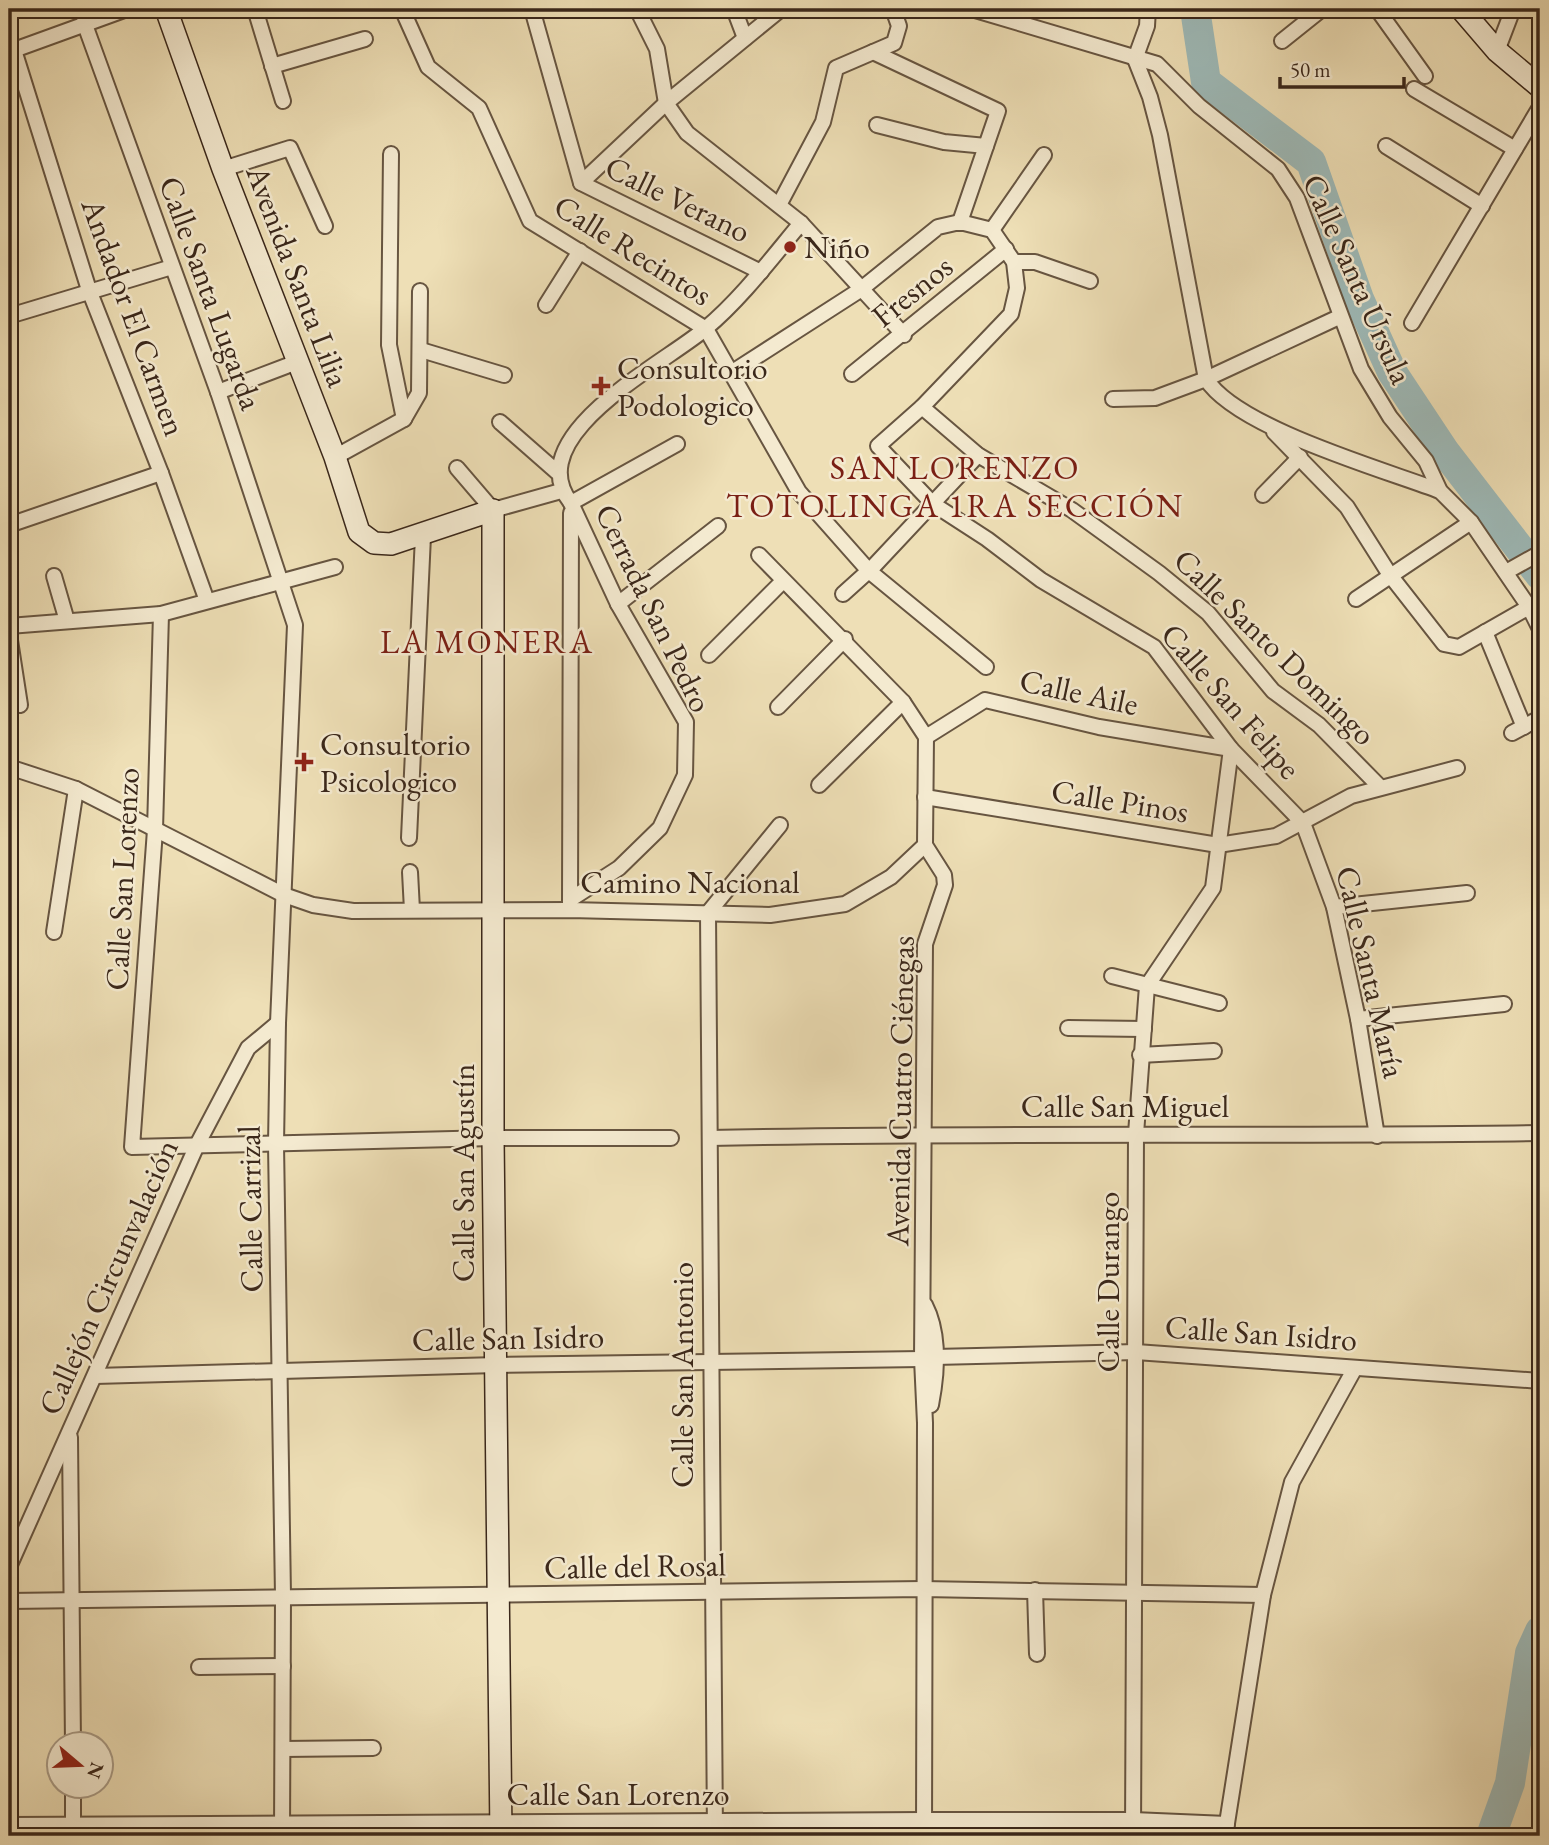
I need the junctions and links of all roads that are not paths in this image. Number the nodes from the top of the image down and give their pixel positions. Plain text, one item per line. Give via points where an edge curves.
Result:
1 (127, 9) edge
2 (166, 9) edge
3 (255, 9) edge
4 (401, 9) edge
5 (532, 9) edge
6 (637, 9) edge
7 (734, 9) edge
8 (781, 9) edge
9 (893, 9) edge
10 (972, 9) edge
11 (1148, 9) edge
12 (1322, 9) edge
13 (1377, 9) edge
14 (1461, 9) edge
15 (1513, 9) edge
16 (83, 22) junction
17 (745, 38) junction
18 (365, 39) dead end
19 (1282, 41) dead end
20 (1497, 51) junction
21 (873, 52) junction
22 (11, 53) edge
23 (1135, 59) junction
24 (272, 66) junction
25 (1425, 76) dead end
26 (1540, 87) edge
27 (1414, 89) dead end
28 (282, 101) dead end
29 (666, 103) junction
30 (1540, 107) edge
31 (877, 125) dead end
32 (986, 146) junction
33 (1386, 146) dead end
34 (1515, 149) junction
35 (391, 154) dead end
36 (1044, 155) dead end
37 (223, 170) junction
38 (581, 183) junction
39 (779, 205) junction
40 (1482, 206) junction
41 (960, 222) junction
42 (801, 223) junction
43 (325, 226) dead end
44 (992, 230) junction
45 (1006, 249) junction
46 (580, 251) junction
47 (1014, 262) junction
48 (173, 267) junction
49 (761, 272) junction
50 (1090, 281) dead end
51 (89, 290) junction
52 (860, 290) junction
53 (420, 291) dead end
54 (546, 305) dead end
55 (9, 316) edge
56 (1339, 317) junction
57 (1412, 323) dead end
58 (706, 329) junction
59 (904, 335) junction
60 (421, 350) junction
61 (297, 362) junction
62 (731, 373) junction
63 (852, 374) dead end
64 (504, 375) dead end
65 (1206, 379) junction
66 (218, 392) junction
67 (1113, 399) dead end
68 (922, 407) junction
69 (404, 419) junction
70 (500, 422) dead end
71 (1268, 426) junction
72 (677, 444) dead end
73 (978, 455) junction
74 (335, 457) junction
75 (1300, 457) junction
76 (457, 468) dead end
77 (557, 472) junction
78 (161, 473) junction
79 (561, 491) junction
80 (1440, 492) junction
81 (1263, 495) dead end
82 (571, 503) junction
83 (933, 504) junction
84 (493, 510) junction
85 (1471, 522) junction
86 (9, 525) edge
87 (718, 526) dead end
88 (423, 536) junction
89 (1540, 553) edge
90 (760, 555) dead end
91 (335, 567) dead end
92 (869, 570) junction
93 (1506, 572) junction
94 (1390, 575) junction
95 (54, 576) dead end
96 (783, 581) junction
97 (283, 583) junction
98 (843, 594) dead end
99 (1356, 599) dead end
100 (207, 601) junction
101 (618, 604) junction
102 (1529, 607) junction
103 (162, 614) junction
104 (67, 621) junction
105 (9, 626) edge
106 (1491, 629) junction
107 (1540, 629) edge
108 (9, 634) edge
109 (845, 639) junction
110 (709, 655) dead end
111 (986, 667) dead end
112 (903, 702) junction
113 (20, 705) dead end
114 (778, 707) dead end
115 (1540, 718) edge
116 (926, 737) junction
117 (1231, 749) junction
118 (9, 767) edge
119 (1457, 768) dead end
120 (819, 785) dead end
121 (1380, 787) junction
122 (76, 789) junction
123 (925, 797) junction
124 (1303, 823) junction
125 (779, 825) dead end
126 (155, 830) junction
127 (409, 838) dead end
128 (925, 845) junction
129 (1218, 845) junction
130 (410, 872) dead end
131 (1467, 893) dead end
132 (284, 895) junction
133 (570, 905) junction
134 (1334, 907) junction
135 (412, 910) junction
136 (495, 912) junction
137 (708, 913) junction
138 (54, 932) dead end
139 (1112, 976) dead end
140 (1147, 986) junction
141 (1219, 1003) dead end
142 (1504, 1004) dead end
143 (1358, 1019) junction
144 (278, 1023) junction
145 (1068, 1028) dead end
146 (1144, 1029) junction
147 (1214, 1051) dead end
148 (1140, 1055) junction
149 (924, 1133) junction
150 (1540, 1133) edge
151 (1136, 1134) junction
152 (1377, 1136) junction
153 (493, 1138) junction
154 (671, 1138) dead end
155 (710, 1138) junction
156 (276, 1144) junction
157 (197, 1145) junction
158 (1136, 1352) junction
159 (928, 1358) junction
160 (709, 1362) junction
161 (497, 1365) junction
162 (1354, 1367) junction
163 (281, 1371) junction
164 (95, 1376) junction
165 (1540, 1381) edge
166 (70, 1433) junction
167 (9, 1567) edge
168 (923, 1589) junction
169 (1035, 1590) junction
170 (1133, 1591) junction
171 (712, 1593) junction
172 (1263, 1595) junction
173 (283, 1596) junction
174 (498, 1596) junction
175 (74, 1600) junction
176 (9, 1601) edge
177 (1037, 1654) dead end
178 (283, 1666) junction
179 (199, 1667) dead end
180 (73, 1730) edge
181 (373, 1748) dead end
182 (283, 1749) junction
183 (73, 1800) edge
184 (924, 1820) junction
185 (1133, 1820) junction
186 (9, 1825) edge
187 (500, 1829) edge
188 (715, 1829) edge
189 (73, 1830) edge
190 (282, 1830) edge
191 (1226, 1830) edge
192 (924, 1836) edge
193 (1133, 1836) edge

1 - 16 street
2 - 37 street, Avenida Santa Lilia
3 - 24 street
4 - 46 street, Calle Recintos via 428,67 479,108 530,221
5 - 38 street, Calle Verano
6 - 29 street via 657,49
7 - 17 street
8 - 17 street
9 - 21 street via 899,26 894,43
10 - 23 street, Calle Santa Úrsula
11 - 23 street
12 - 19 street
13 - 25 street
14 - 20 street
15 - 20 street
16 - 22 street
16 - 48 street, Calle Santa Lugarda
17 - 29 street
18 - 24 street
20 - 26 street
21 - 32 street via 998,111
21 - 39 street via 836,68 823,122
22 - 51 street, Andador El Carmen
23 - 56 street, Calle Santa Úrsula via 1157,64 1278,169 1297,198
23 - 65 street via 1160,135
24 - 28 street
27 - 34 street
29 - 38 street
29 - 39 street via 687,133
30 - 34 street
31 - 32 street via 944,142
32 - 41 street
33 - 40 street
34 - 40 street
35 - 69 street via 389,345
36 - 44 street
37 - 43 street via 290,148
37 - 61 street, Avenida Santa Lilia
38 - 49 street, Calle Verano
39 - 42 street
40 - 57 street
41 - 44 street
41 - 52 street via 938,227
42 - 49 street
42 - 52 street
44 - 45 street
45 - 47 street
45 - 59 street, Fresnos
46 - 54 street
46 - 58 street, Calle Recintos
47 - 50 street via 1035,262
47 - 68 street via 1017,288 1011,314
48 - 51 street
48 - 66 street, Calle Santa Lugarda
49 - 58 street
51 - 55 street
51 - 78 street, Andador El Carmen
52 - 59 street
52 - 62 street
53 - 60 street
56 - 65 street
56 - 80 street, Calle Santa Úrsula via 1361,369 1390,417 1426,461
58 - 62 street, Calle Recintos
58 - 77 street via 604,403 569,439
59 - 63 street, Fresnos
60 - 64 street
60 - 69 street via 419,393
61 - 66 street
61 - 74 street, Avenida Santa Lilia
62 - 92 street, Calle Recintos via 799,492
65 - 67 street via 1155,398
65 - 71 street via 1215,393 1238,411
66 - 97 street, Calle Santa Lugarda
68 - 73 street, Calle Santo Domingo
68 - 83 street, Calle San Felipe via 878,446
69 - 74 street
70 - 77 street
71 - 75 street
71 - 80 street
72 - 82 street
73 - 83 street
73 - 121 street, Calle Santo Domingo via 1072,510 1199,605 1273,691 1320,725
74 - 88 street, Avenida Santa Lilia via 359,532 374,543
75 - 81 street
75 - 94 street via 1348,507
76 - 84 street
77 - 79 street
78 - 86 street
78 - 100 street, Andador El Carmen
79 - 82 street, Cerrada San Pedro
79 - 84 street
80 - 85 street, Calle Santa Úrsula
82 - 101 street, Cerrada San Pedro
82 - 133 street
83 - 92 street
83 - 117 street, Calle San Felipe via 1041,580 1154,647
84 - 88 street
84 - 136 street, Calle San Agustín
85 - 93 street, Calle Santa Úrsula
85 - 94 street
87 - 101 street
88 - 127 street
89 - 93 street
90 - 96 street
91 - 97 street
92 - 98 street
92 - 111 street, Calle Recintos
93 - 102 street, Calle Santa Úrsula
94 - 99 street
94 - 106 street via 1444,645 1459,647
95 - 104 street
96 - 109 street
96 - 110 street
97 - 100 street
97 - 132 street, Calle Carrizal via 295,625
100 - 103 street
101 - 133 street, Cerrada San Pedro via 686,722 685,775 660,828 619,868
102 - 106 street
102 - 107 street, Calle Santa Úrsula
103 - 104 street
103 - 126 street, Calle San Lorenzo
104 - 105 street
106 - 115 street via 1518,730
108 - 113 street
109 - 112 street
109 - 114 street
112 - 116 street
112 - 120 street
116 - 117 street, Calle Aile via 985,700 1099,727
116 - 123 street
117 - 124 street, Calle San Felipe
117 - 129 street, Calle Durango
118 - 122 street, Camino Nacional
119 - 121 street, Calle Pinos
121 - 124 street, Calle Pinos via 1351,796
122 - 126 street, Camino Nacional
122 - 138 street
123 - 128 street
123 - 129 street, Calle Pinos
124 - 129 street, Calle Pinos via 1276,836
124 - 134 street, Calle Santa María
125 - 137 street
126 - 132 street, Camino Nacional
126 - 157 street, Calle San Lorenzo via 132,1147
128 - 137 street, Camino Nacional via 891,877 845,904 770,915
128 - 149 street, Avenida Cuatro Ciénegas via 944,874 945,885 925,944
129 - 140 street, Calle Durango via 1213,888
130 - 135 street
131 - 134 street
132 - 135 street, Camino Nacional via 353,911
132 - 144 street, Calle Carrizal
133 - 136 street, Camino Nacional
133 - 137 street, Camino Nacional
134 - 143 street, Calle Santa María
135 - 136 street, Camino Nacional
136 - 153 street, Calle San Agustín
137 - 155 street, Calle San Antonio
139 - 140 street
140 - 141 street
140 - 146 street, Calle Durango
142 - 143 street
143 - 152 street, Calle Santa María
144 - 156 street, Calle Carrizal
144 - 157 street, Callejón Circunvalación via 248,1048
145 - 146 street
146 - 148 street, Calle Durango
147 - 148 street
148 - 151 street, Calle Durango
149 - 151 street, Calle San Miguel
149 - 155 street, Calle San Miguel
149 - 159 street, Avenida Cuatro Ciénegas
150 - 152 street, Calle San Miguel
151 - 152 street, Calle San Miguel
151 - 158 street, Calle Durango
153 - 154 street
153 - 156 street
153 - 161 street, Calle San Agustín
155 - 160 street, Calle San Antonio
156 - 157 street
156 - 163 street, Calle Carrizal
157 - 164 street, Callejón Circunvalación
158 - 159 street, Calle San Isidro
158 - 162 street, Calle San Isidro
158 - 170 street, Calle Durango
159 - 160 street, Calle San Isidro
159 - 168 street, Avenida Cuatro Ciénegas
160 - 161 street, Calle San Isidro
160 - 171 street, Calle San Antonio
161 - 163 street, Calle San Isidro
161 - 174 street, Calle San Agustín
162 - 165 street, Calle San Isidro
162 - 172 street via 1292,1482
163 - 164 street, Calle San Isidro
163 - 173 street, Calle Carrizal
164 - 166 street, Callejón Circunvalación
166 - 167 street, Callejón Circunvalación
166 - 175 street
168 - 169 street, Calle del Rosal
168 - 171 street, Calle del Rosal
168 - 184 street, Avenida Cuatro Ciénegas
169 - 170 street, Calle del Rosal
169 - 177 street
170 - 172 street, Calle del Rosal
170 - 185 street, Calle Durango
171 - 174 street, Calle del Rosal
171 - 188 street, Calle San Antonio
172 - 191 street
173 - 174 street, Calle del Rosal
173 - 175 street, Calle del Rosal
173 - 178 street, Calle Carrizal
174 - 187 street, Calle San Agustín
175 - 176 street, Calle del Rosal
175 - 180 street
178 - 179 street
178 - 182 street, Calle Carrizal
181 - 182 street
182 - 190 street, Calle Carrizal
183 - 189 street
184 - 185 street, Calle San Lorenzo
184 - 188 street, Calle San Lorenzo
184 - 192 street, Avenida Cuatro Ciénegas
185 - 191 street, Calle San Lorenzo
185 - 193 street, Calle Durango
186 - 189 street, Calle San Lorenzo
187 - 188 street, Calle San Lorenzo
187 - 190 street, Calle San Lorenzo
189 - 190 street, Calle San Lorenzo

